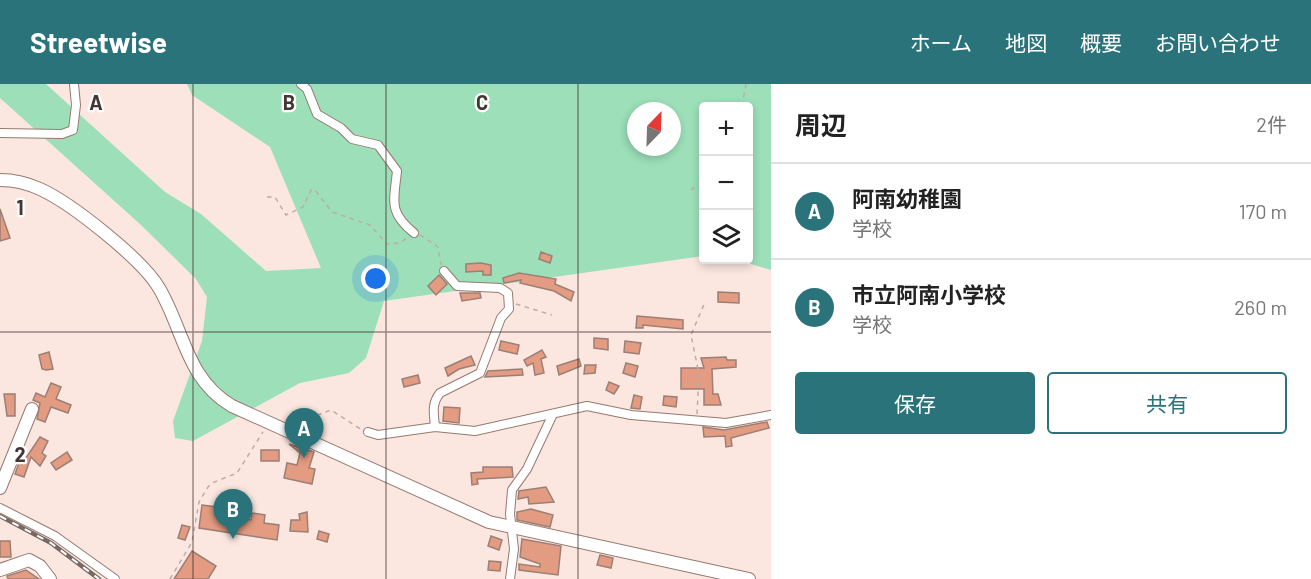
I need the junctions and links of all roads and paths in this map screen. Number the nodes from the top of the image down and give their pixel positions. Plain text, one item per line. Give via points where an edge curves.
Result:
1 (74, 84) edge
2 (301, 84) edge
3 (747, 84) edge
4 (743, 102) edge
5 (0, 133) edge
6 (0, 180) edge
7 (699, 184) edge
8 (691, 190) dead end
9 (267, 197) dead end
10 (414, 233) junction
11 (444, 272) joint
12 (510, 302) junction
13 (705, 302) dead end
14 (552, 315) dead end
15 (32, 409) dead end
16 (553, 414) junction
17 (771, 415) edge
18 (697, 421) junction
19 (287, 422) dead end
20 (435, 427) junction
21 (267, 428) dead end
22 (368, 432) joint
23 (0, 488) edge
24 (0, 508) edge
25 (511, 528) junction
26 (0, 570) edge
27 (50, 579) edge
28 (115, 579) edge
29 (170, 579) edge
30 (510, 579) edge
31 (749, 579) edge

1 - 5 street via 73,130 62,134
2 - 10 street via 317,114 352,139 378,146 397,171 393,209 400,222
3 - 4 path
6 - 25 street via 25,183 48,193 142,265 163,295 195,370 220,399 437,500
7 - 8 path
9 - 10 path via 275,196 286,215 303,207 311,190 315,190 332,212 370,225 387,244 400,243
10 - 11 path via 438,247
11 - 12 street via 457,286 500,288 508,294
12 - 14 path
12 - 20 street via 480,373 436,398
13 - 18 path via 691,335 699,374
15 - 23 street
16 - 18 street via 594,405 631,415
16 - 20 street via 476,431
16 - 25 street via 527,469 512,490
17 - 18 street via 726,423
19 - 22 path via 331,410
20 - 22 street via 378,435
21 - 29 path via 237,473 208,487 199,502 192,542
24 - 28 street via 55,536
25 - 30 street via 514,549
25 - 31 street
26 - 27 street via 29,560

